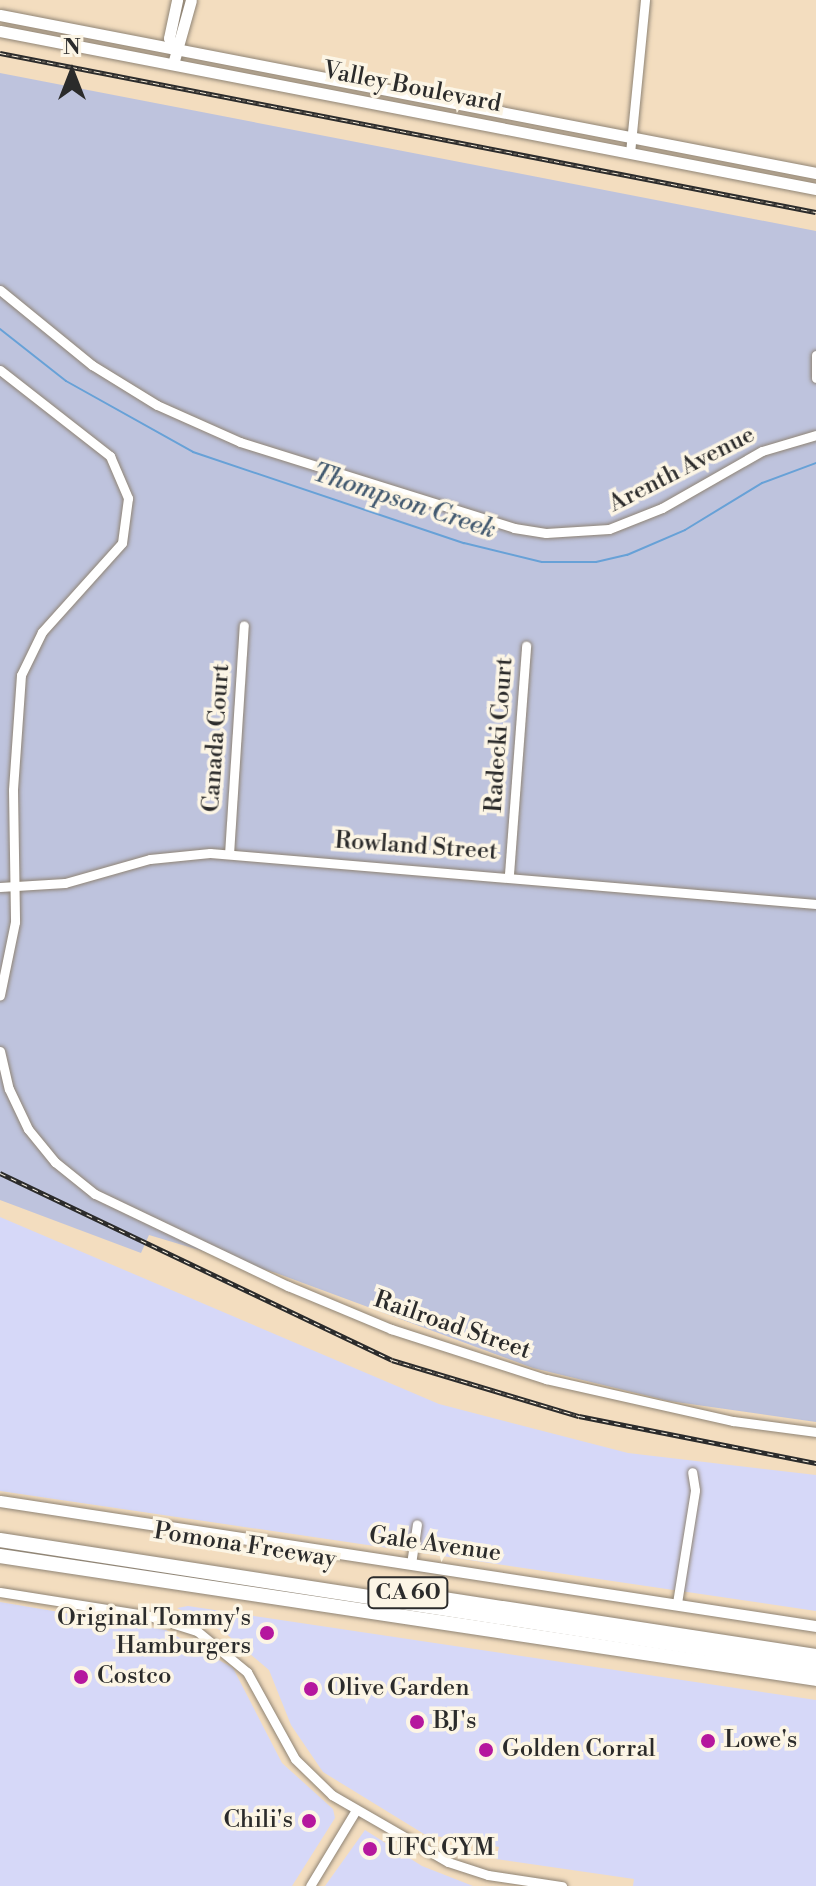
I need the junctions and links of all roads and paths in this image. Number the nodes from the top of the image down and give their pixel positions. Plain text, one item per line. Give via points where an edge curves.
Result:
1 (177, 0) edge
2 (191, 0) edge
3 (645, 2) edge
4 (0, 15) edge
5 (0, 31) edge
6 (176, 48) junction
7 (173, 64) junction
8 (412, 94) junction
9 (409, 109) junction
10 (633, 137) junction
11 (630, 153) junction
12 (776, 165) junction
13 (720, 170) junction
14 (816, 173) edge
15 (816, 189) edge
16 (0, 290) edge
17 (816, 355) edge
18 (0, 370) edge
19 (816, 378) edge
20 (816, 435) edge
21 (244, 625) dead end
22 (526, 646) dead end
23 (229, 854) junction
24 (509, 874) junction
25 (0, 887) edge
26 (16, 887) junction
27 (816, 904) edge
28 (0, 995) edge
29 (0, 1051) edge
30 (816, 1432) edge
31 (692, 1472) dead end
32 (0, 1501) edge
33 (417, 1524) dead end
34 (0, 1531) edge
35 (0, 1542) edge
36 (0, 1556) edge
37 (411, 1564) junction
38 (0, 1592) edge
39 (677, 1603) junction
40 (816, 1626) edge
41 (816, 1656) edge
42 (816, 1668) edge
43 (816, 1679) edge
44 (356, 1810) junction
45 (310, 1886) edge
46 (562, 1886) edge

1 - 6 main road via 169,38
2 - 6 main road via 184,38
3 - 10 street
4 - 6 main road, Valley Boulevard
5 - 7 main road, Valley Boulevard
6 - 7 main road
6 - 8 main road, Valley Boulevard
7 - 9 main road, Valley Boulevard
8 - 9 main road
8 - 10 main road, Valley Boulevard
9 - 11 main road, Valley Boulevard
10 - 11 street
10 - 12 main road, Valley Boulevard
11 - 13 main road, Valley Boulevard
12 - 13 main road via 764,171
12 - 14 main road, Valley Boulevard
13 - 15 main road, Valley Boulevard
16 - 20 street, Arenth Avenue via 92,365 157,405 240,442 514,528 546,533 609,529 662,508 762,451
17 - 19 street
18 - 26 street via 110,456 128,498 122,543 42,632 21,675 13,790
21 - 23 street, Canada Court
22 - 24 street, Radecki Court
23 - 24 street, Rowland Street
23 - 26 street, Rowland Street via 180,854 65,883
24 - 27 street, Rowland Street
25 - 26 street
26 - 28 street
29 - 30 street, Railroad Street via 9,1089 28,1129 55,1162 95,1194 288,1286 451,1350 624,1399
31 - 39 street via 695,1490
32 - 37 main road, Gale Avenue
33 - 37 street
34 - 41 highway, Pomona Freeway / CA 60
35 - 42 highway
36 - 43 highway, Pomona Freeway / CA 60
37 - 39 main road, Gale Avenue
38 - 44 street via 163,1618 211,1639 247,1672 306,1772
39 - 40 main road, Gale Avenue
44 - 45 street
44 - 46 street via 457,1866

